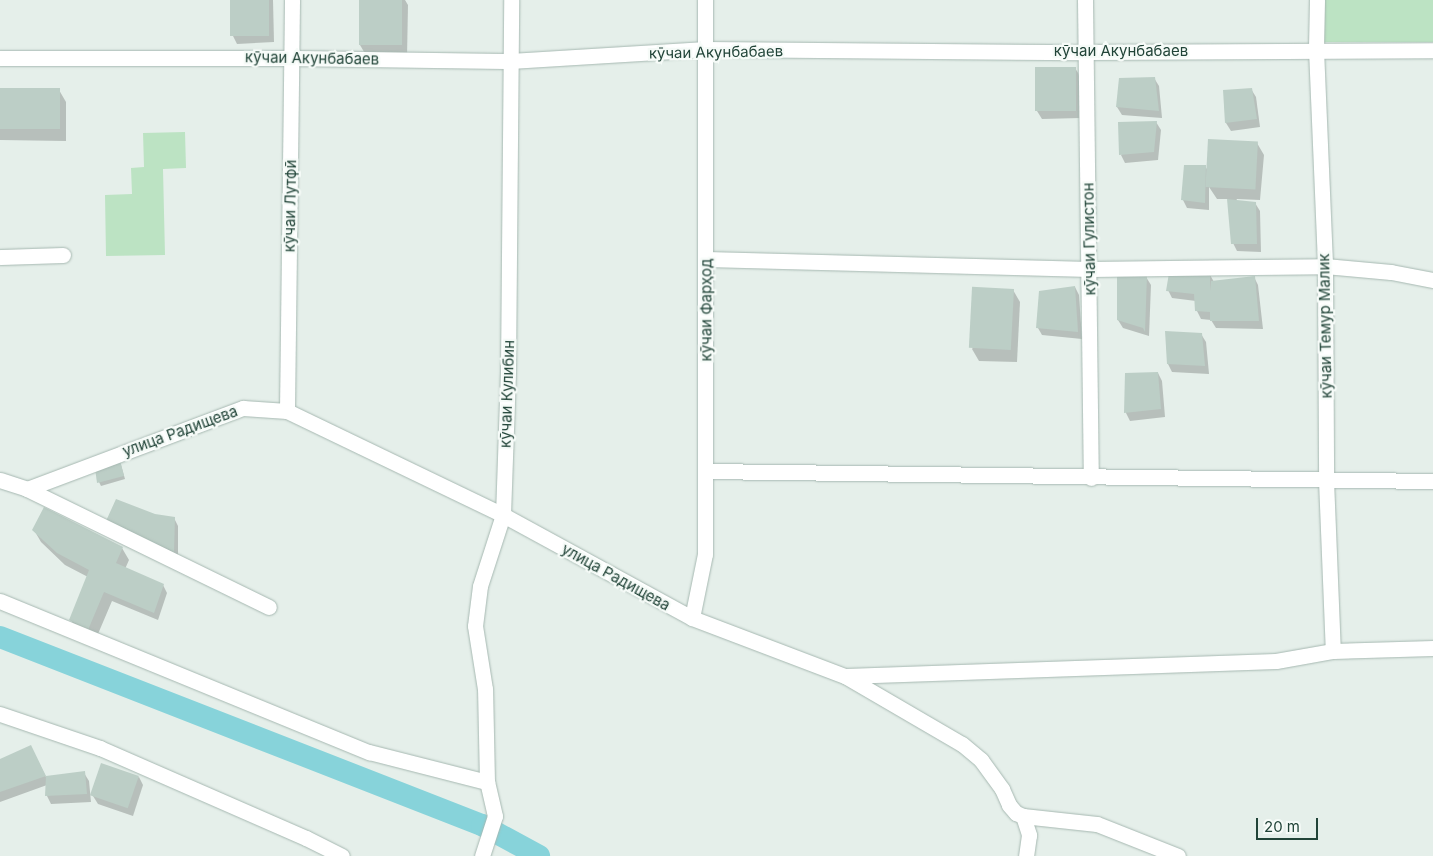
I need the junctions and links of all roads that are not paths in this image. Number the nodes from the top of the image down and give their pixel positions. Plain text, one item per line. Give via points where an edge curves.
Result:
1 (292, 0) edge
2 (511, 0) edge
3 (705, 0) edge
4 (1085, 0) edge
5 (1317, 0) edge
6 (706, 49) junction
7 (1316, 49) junction
8 (1433, 50) edge
9 (1085, 52) junction
10 (0, 58) edge
11 (292, 58) junction
12 (510, 61) junction
13 (63, 255) dead end
14 (0, 257) edge
15 (706, 259) junction
16 (1324, 266) junction
17 (1090, 269) junction
18 (1433, 280) edge
19 (287, 411) junction
20 (706, 471) junction
21 (1091, 478) junction
22 (0, 480) edge
23 (1326, 480) junction
24 (1433, 481) edge
25 (27, 489) junction
26 (503, 515) junction
27 (0, 601) edge
28 (269, 607) dead end
29 (692, 618) junction
30 (1433, 648) edge
31 (1333, 651) junction
32 (845, 676) junction
33 (0, 714) edge
34 (487, 782) junction
35 (1023, 816) junction
36 (342, 856) edge
37 (482, 856) edge
38 (1026, 856) edge
39 (1178, 856) edge

1 - 11 street, кӯчаи Лутфӣ
2 - 12 street, кӯчаи Кулибин
3 - 6 street, кӯчаи Фарҳод
4 - 9 street, кӯчаи Гулистон
5 - 7 street, кӯчаи Темур Малик
6 - 9 street, кӯчаи Акунбабаев
6 - 12 street, кӯчаи Акунбабаев
6 - 15 street, кӯчаи Фарҳод
7 - 8 street, кӯчаи Акунбабаев
7 - 9 street, кӯчаи Акунбабаев
7 - 16 street, кӯчаи Темур Малик
9 - 17 street, кӯчаи Гулистон
10 - 11 street, кӯчаи Акунбабаев
11 - 12 street, кӯчаи Акунбабаев
11 - 19 street, кӯчаи Лутфӣ
12 - 26 street, кӯчаи Кулибин via 508,370
13 - 14 street
15 - 17 street
15 - 20 street, кӯчаи Фарҳод
16 - 17 street
16 - 18 street via 1391,272
16 - 23 street, кӯчаи Темур Малик
17 - 21 street, кӯчаи Гулистон
19 - 25 street, улица Радищева via 243,408
19 - 26 street, улица Радищева
20 - 21 street
20 - 29 street, кӯчаи Фарҳод via 705,554
21 - 23 street
22 - 25 street
23 - 24 street
23 - 31 street, кӯчаи Темур Малик
25 - 28 street
26 - 29 street, улица Радищева
26 - 34 street, кӯчаи Кулибин via 480,586 475,626 485,689
27 - 34 street via 369,752
29 - 32 street, улица Радищева
30 - 31 street
31 - 32 street via 1276,661
32 - 35 street, улица Радищева via 962,744 981,760 1002,789 1009,806
33 - 36 street via 100,748
34 - 37 street, кӯчаи Кулибин via 495,816
35 - 38 street via 1029,835
35 - 39 street via 1097,824

